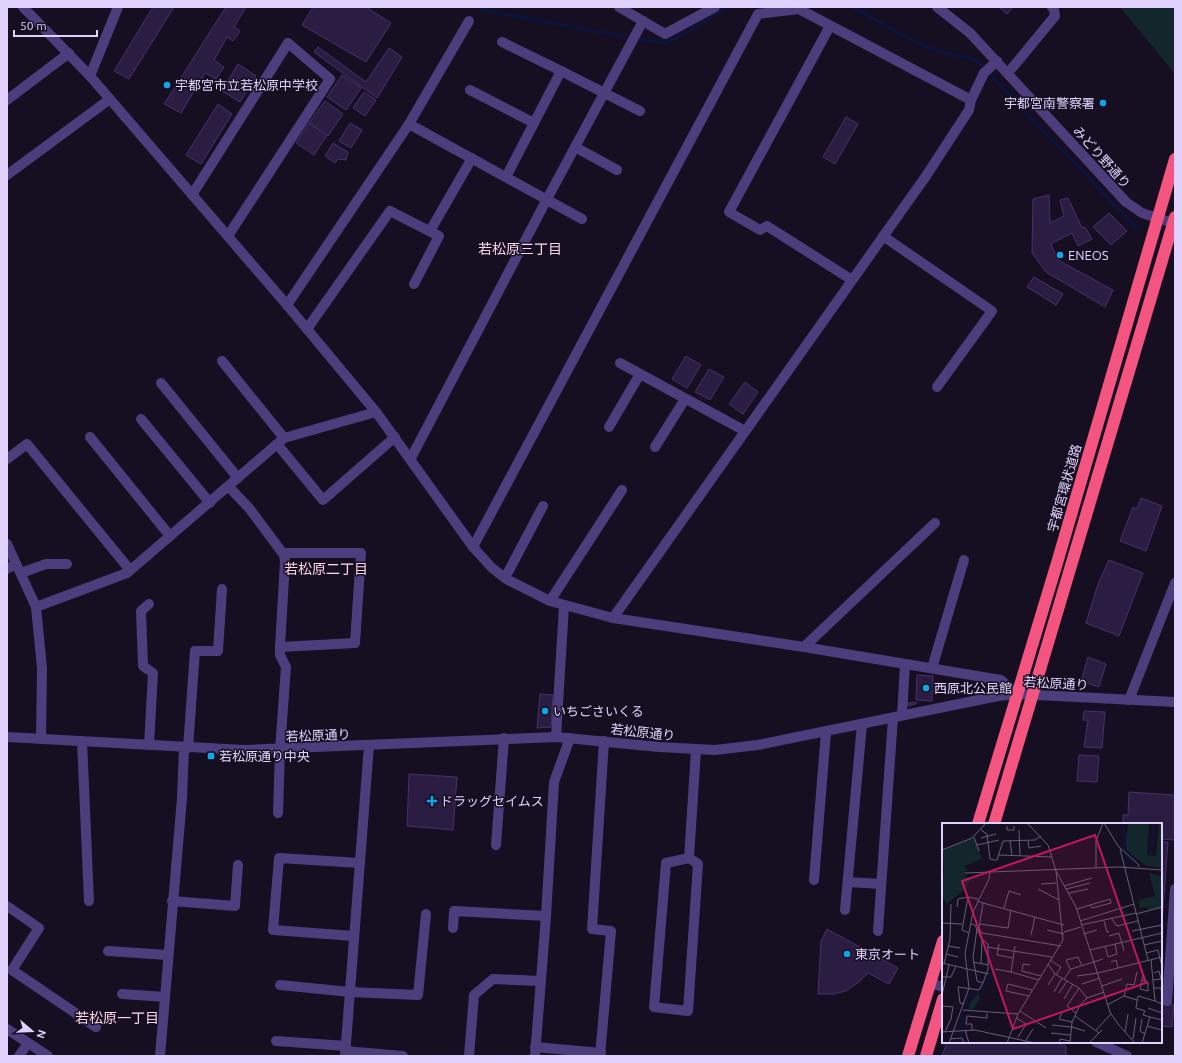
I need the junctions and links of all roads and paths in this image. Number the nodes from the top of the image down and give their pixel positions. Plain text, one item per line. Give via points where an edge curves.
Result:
1 (23, 7) edge
2 (118, 7) edge
3 (618, 7) edge
4 (715, 7) edge
5 (937, 7) edge
6 (1052, 7) edge
7 (468, 21) dead end
8 (643, 21) junction
9 (830, 26) junction
10 (502, 42) dead end
11 (69, 53) junction
12 (996, 61) junction
13 (561, 71) junction
14 (1008, 73) junction
15 (90, 76) junction
16 (470, 90) dead end
17 (604, 92) junction
18 (110, 99) junction
19 (7, 100) edge
20 (971, 100) junction
21 (640, 111) dead end
22 (534, 123) junction
23 (409, 124) junction
24 (575, 147) junction
25 (472, 158) junction
26 (1175, 159) edge
27 (617, 170) dead end
28 (7, 175) edge
29 (506, 177) junction
30 (192, 195) junction
31 (547, 199) junction
32 (1156, 218) junction
33 (582, 219) dead end
34 (1174, 220) edge
35 (430, 231) junction
36 (228, 236) junction
37 (883, 236) junction
38 (852, 280) junction
39 (414, 284) dead end
40 (288, 305) junction
41 (307, 329) junction
42 (222, 361) dead end
43 (620, 363) dead end
44 (640, 374) junction
45 (161, 383) dead end
46 (937, 387) dead end
47 (685, 399) junction
48 (376, 412) junction
49 (141, 419) dead end
50 (608, 428) dead end
51 (745, 432) junction
52 (90, 437) dead end
53 (395, 437) junction
54 (281, 441) junction
55 (655, 447) dead end
56 (7, 458) edge
57 (411, 458) junction
58 (238, 478) junction
59 (229, 487) junction
60 (622, 490) dead end
61 (210, 503) junction
62 (543, 506) dead end
63 (935, 523) dead end
64 (170, 536) junction
65 (7, 544) edge
66 (473, 547) junction
67 (283, 553) junction
68 (964, 560) dead end
69 (67, 564) dead end
70 (15, 569) edge
71 (130, 570) junction
72 (505, 578) junction
73 (1175, 583) edge
74 (222, 589) dead end
75 (550, 601) junction
76 (149, 604) dead end
77 (564, 606) junction
78 (36, 607) junction
79 (613, 618) junction
80 (280, 647) junction
81 (804, 647) junction
82 (905, 664) junction
83 (932, 668) junction
84 (1017, 694) junction
85 (1032, 695) junction
86 (1129, 700) junction
87 (1175, 702) edge
88 (898, 717) junction
89 (862, 724) junction
90 (826, 732) junction
91 (7, 737) edge
92 (504, 738) junction
93 (556, 738) junction
94 (570, 738) junction
95 (41, 739) junction
96 (82, 741) junction
97 (604, 741) junction
98 (149, 746) junction
99 (369, 746) junction
100 (186, 748) junction
101 (280, 749) junction
102 (696, 750) junction
103 (278, 813) dead end
104 (978, 823) edge
105 (994, 823) edge
106 (496, 845) dead end
107 (689, 858) junction
108 (360, 863) junction
109 (238, 865) dead end
110 (814, 880) dead end
111 (848, 882) junction
112 (881, 884) junction
113 (1175, 889) edge
114 (89, 901) dead end
115 (172, 901) junction
116 (7, 906) edge
117 (845, 910) dead end
118 (426, 914) dead end
119 (546, 916) junction
120 (453, 928) dead end
121 (878, 931) dead end
122 (354, 936) junction
123 (942, 944) edge
124 (108, 951) dead end
125 (168, 955) junction
126 (1168, 974) edge
127 (541, 981) junction
128 (930, 983) junction
129 (280, 985) dead end
130 (942, 987) edge
131 (350, 992) junction
132 (122, 994) dead end
133 (165, 997) junction
134 (1167, 1001) dead end
135 (942, 1003) edge
136 (96, 1027) dead end
137 (7, 1029) edge
138 (276, 1041) dead end
139 (28, 1043) junction
140 (1101, 1043) edge
141 (345, 1051) edge
142 (535, 1052) edge
143 (600, 1054) edge
144 (19, 1056) edge
145 (48, 1056) edge
146 (160, 1056) edge
147 (403, 1056) edge
148 (469, 1056) edge
149 (908, 1056) edge
150 (926, 1056) edge
151 (1128, 1056) edge

1 - 11 street
2 - 15 street
3 - 8 street
4 - 8 street via 665,34
5 - 12 street, みどり野通り via 970,33
6 - 14 street via 1055,16
7 - 23 street
8 - 17 street
9 - 20 street
9 - 38 street via 729,212 760,230 767,226
9 - 66 street via 799,9 758,14
10 - 13 street
11 - 15 street
11 - 19 street
12 - 14 street, みどり野通り
12 - 20 street via 984,73
13 - 17 street
13 - 22 street
14 - 32 street, みどり野通り via 1126,202 1142,213
15 - 18 street
16 - 22 street
17 - 21 street
17 - 24 street
18 - 28 street
18 - 30 street
20 - 37 street via 969,110
22 - 29 street
23 - 25 street
23 - 40 street
24 - 27 street
24 - 31 street
25 - 29 street
25 - 35 street
26 - 32 highway, 宇都宮環状道路
29 - 31 street
30 - 36 street
30 - 36 street via 288,44 330,78
31 - 33 street
31 - 57 street
32 - 34 street, みどり野通り
32 - 84 highway, 宇都宮環状道路 via 1147,257
34 - 85 highway
35 - 39 street via 439,236
35 - 41 street via 390,211
36 - 40 street
37 - 38 street
37 - 46 street via 992,311
38 - 51 street
40 - 41 street
41 - 48 street
42 - 54 street
43 - 44 street
44 - 47 street
44 - 50 street
45 - 58 street
47 - 51 street
47 - 55 street
48 - 53 street
48 - 54 street
49 - 61 street
51 - 79 street
52 - 64 street
53 - 54 street via 323,500
53 - 57 street
54 - 58 street
56 - 71 street via 27,444
57 - 66 street
58 - 59 street
59 - 61 street
59 - 67 street via 249,508
60 - 75 street
61 - 64 street
62 - 72 street
63 - 81 street
64 - 71 street
65 - 70 street
66 - 72 street
67 - 80 street via 285,588
67 - 80 street via 361,553 354,643
68 - 83 street
69 - 70 street via 46,564
70 - 78 street
71 - 78 street
72 - 75 street
73 - 86 street
74 - 100 street via 218,651 195,651
75 - 77 street
76 - 98 street via 141,612 143,666 153,673
77 - 79 street
77 - 93 street
78 - 95 street via 42,668
79 - 81 street
80 - 101 street via 280,655 286,667
81 - 82 street
82 - 83 street
82 - 88 street
83 - 84 street via 1001,680
84 - 85 street, 若松原通り
84 - 88 street, 若松原通り
84 - 104 highway, 宇都宮環状道路
85 - 86 street, 若松原通り
85 - 105 highway
86 - 87 street, 若松原通り
88 - 89 street, 若松原通り
88 - 112 street
89 - 90 street, 若松原通り
89 - 111 street
90 - 102 street, 若松原通り via 758,746
90 - 110 street
91 - 95 street, 若松原通り
92 - 93 street, 若松原通り
92 - 99 street, 若松原通り
92 - 106 street
93 - 94 street, 若松原通り
94 - 97 street, 若松原通り
94 - 119 street via 554,782
95 - 96 street, 若松原通り
96 - 98 street, 若松原通り
96 - 114 street
97 - 102 street, 若松原通り
97 - 143 street via 592,929 611,931
98 - 100 street, 若松原通り
99 - 101 street, 若松原通り
99 - 108 street
100 - 101 street, 若松原通り
100 - 115 street
101 - 103 street
102 - 107 street
107 - 107 street via 698,864 688,1011 654,1007 666,863
108 - 122 street
108 - 122 street via 278,858 274,930
109 - 115 street via 235,906
111 - 112 street
111 - 117 street
112 - 121 street
113 - 126 street
115 - 125 street
116 - 136 street via 39,928 12,970
118 - 131 street via 418,995
119 - 120 street via 454,911
119 - 127 street
122 - 131 street
123 - 128 highway
124 - 125 street
125 - 133 street
126 - 134 street
127 - 142 street
127 - 148 street via 493,979 474,995
128 - 130 street
128 - 149 highway
129 - 131 street
131 - 141 street
132 - 133 street
133 - 146 street
135 - 150 highway
137 - 139 street
138 - 141 street
139 - 144 street
139 - 145 street
140 - 151 street
141 - 147 street
142 - 143 street

